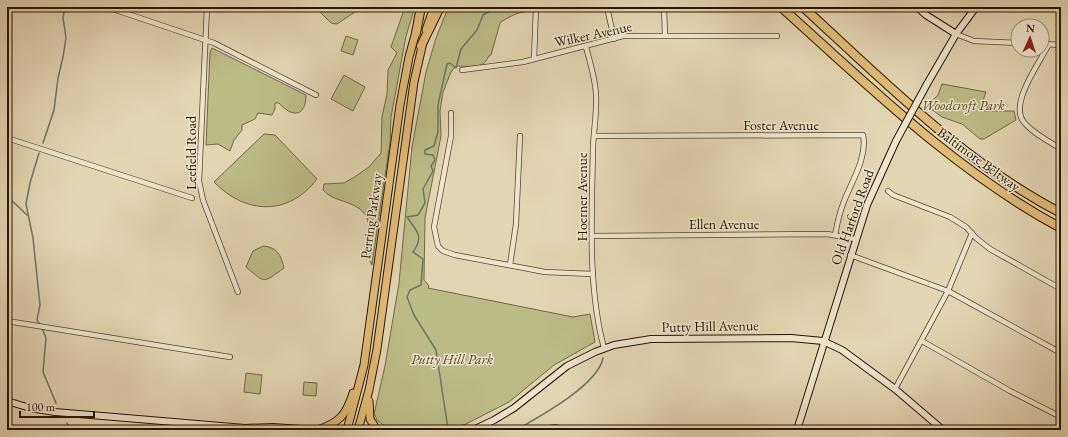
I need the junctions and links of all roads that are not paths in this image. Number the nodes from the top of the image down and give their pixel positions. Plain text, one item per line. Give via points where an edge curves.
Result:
1 (107, 7) edge
2 (208, 7) edge
3 (423, 7) edge
4 (434, 7) edge
5 (440, 7) edge
6 (536, 7) edge
7 (607, 7) edge
8 (664, 7) edge
9 (781, 7) edge
10 (803, 7) edge
11 (917, 7) edge
12 (976, 7) edge
13 (416, 33) joint
14 (956, 34) junction
15 (665, 35) junction
16 (778, 36) dead end
17 (614, 39) junction
18 (206, 40) junction
19 (1010, 43) edge
20 (1050, 44) edge
21 (1061, 45) edge
22 (421, 46) junction
23 (586, 47) junction
24 (1042, 58) edge
25 (534, 59) junction
26 (462, 70) dead end
27 (316, 96) dead end
28 (451, 113) dead end
29 (520, 136) dead end
30 (594, 136) junction
31 (7, 138) edge
32 (1061, 149) edge
33 (888, 191) dead end
34 (192, 198) dead end
35 (1061, 214) edge
36 (1061, 228) edge
37 (972, 233) junction
38 (835, 235) junction
39 (593, 236) junction
40 (855, 239) junction
41 (850, 255) junction
42 (510, 265) junction
43 (593, 274) junction
44 (1061, 289) edge
45 (948, 291) junction
46 (238, 292) dead end
47 (7, 321) edge
48 (824, 341) junction
49 (922, 341) junction
50 (604, 348) junction
51 (1061, 353) edge
52 (230, 357) dead end
53 (364, 365) junction
54 (895, 389) junction
55 (370, 390) junction
56 (7, 401) edge
57 (1061, 417) edge
58 (245, 428) junction
59 (253, 430) edge
60 (316, 430) edge
61 (347, 430) edge
62 (358, 430) edge
63 (377, 430) edge
64 (473, 430) edge
65 (536, 430) edge
66 (566, 430) edge
67 (797, 430) edge
68 (943, 430) edge

1 - 18 street
2 - 18 street, Leefield Road
3 - 13 highway
4 - 22 main road, Perring Parkway
5 - 22 highway
6 - 25 street
7 - 17 street
8 - 15 street
9 - 36 highway, Baltimore Beltway via 936,145 988,184
10 - 35 highway, Baltimore Beltway via 970,156
11 - 14 street
12 - 14 street, Old Harford Road
13 - 53 main road, Perring Parkway via 400,105
14 - 19 street via 974,41
14 - 40 street, Old Harford Road, bridge via 896,141 867,205
15 - 16 street, Wilker Avenue
15 - 17 street, Wilker Avenue via 635,35
17 - 23 street, Wilker Avenue
18 - 27 street
18 - 46 street, Leefield Road via 199,182 203,200
20 - 21 street
22 - 55 main road, Perring Parkway
23 - 25 street, Wilker Avenue
23 - 30 street, Hoerner Avenue via 596,94
24 - 32 street via 1022,95 1020,112 1029,127
25 - 26 street, Wilker Avenue
28 - 42 street via 451,136 434,227 438,246 447,252
29 - 42 street via 516,224
30 - 38 street, Foster Avenue via 864,136 860,162 843,205
30 - 39 street, Hoerner Avenue
31 - 34 street
33 - 37 street via 950,217
37 - 44 street via 1003,257
37 - 45 street
38 - 39 street, Ellen Avenue
38 - 40 street, Ellen Avenue
39 - 43 street, Hoerner Avenue
40 - 41 street, Old Harford Road
41 - 45 street
41 - 48 street, Old Harford Road
42 - 43 street via 553,273
43 - 50 street, Hoerner Avenue via 596,312
45 - 49 street
45 - 51 street
47 - 52 street
48 - 50 street, Putty Hill Avenue via 791,338 651,339
48 - 54 street, Putty Hill Avenue via 850,355
48 - 67 street, Old Harford Road
49 - 54 street
49 - 57 street
50 - 64 street, Putty Hill Avenue via 567,366 514,408
53 - 60 main road via 344,414 333,424
53 - 61 main road, Perring Parkway
54 - 68 street, Putty Hill Avenue
55 - 62 main road, Perring Parkway
55 - 63 main road via 370,420
56 - 58 street via 55,412
58 - 59 street
58 - 60 street
65 - 66 street via 549,427

